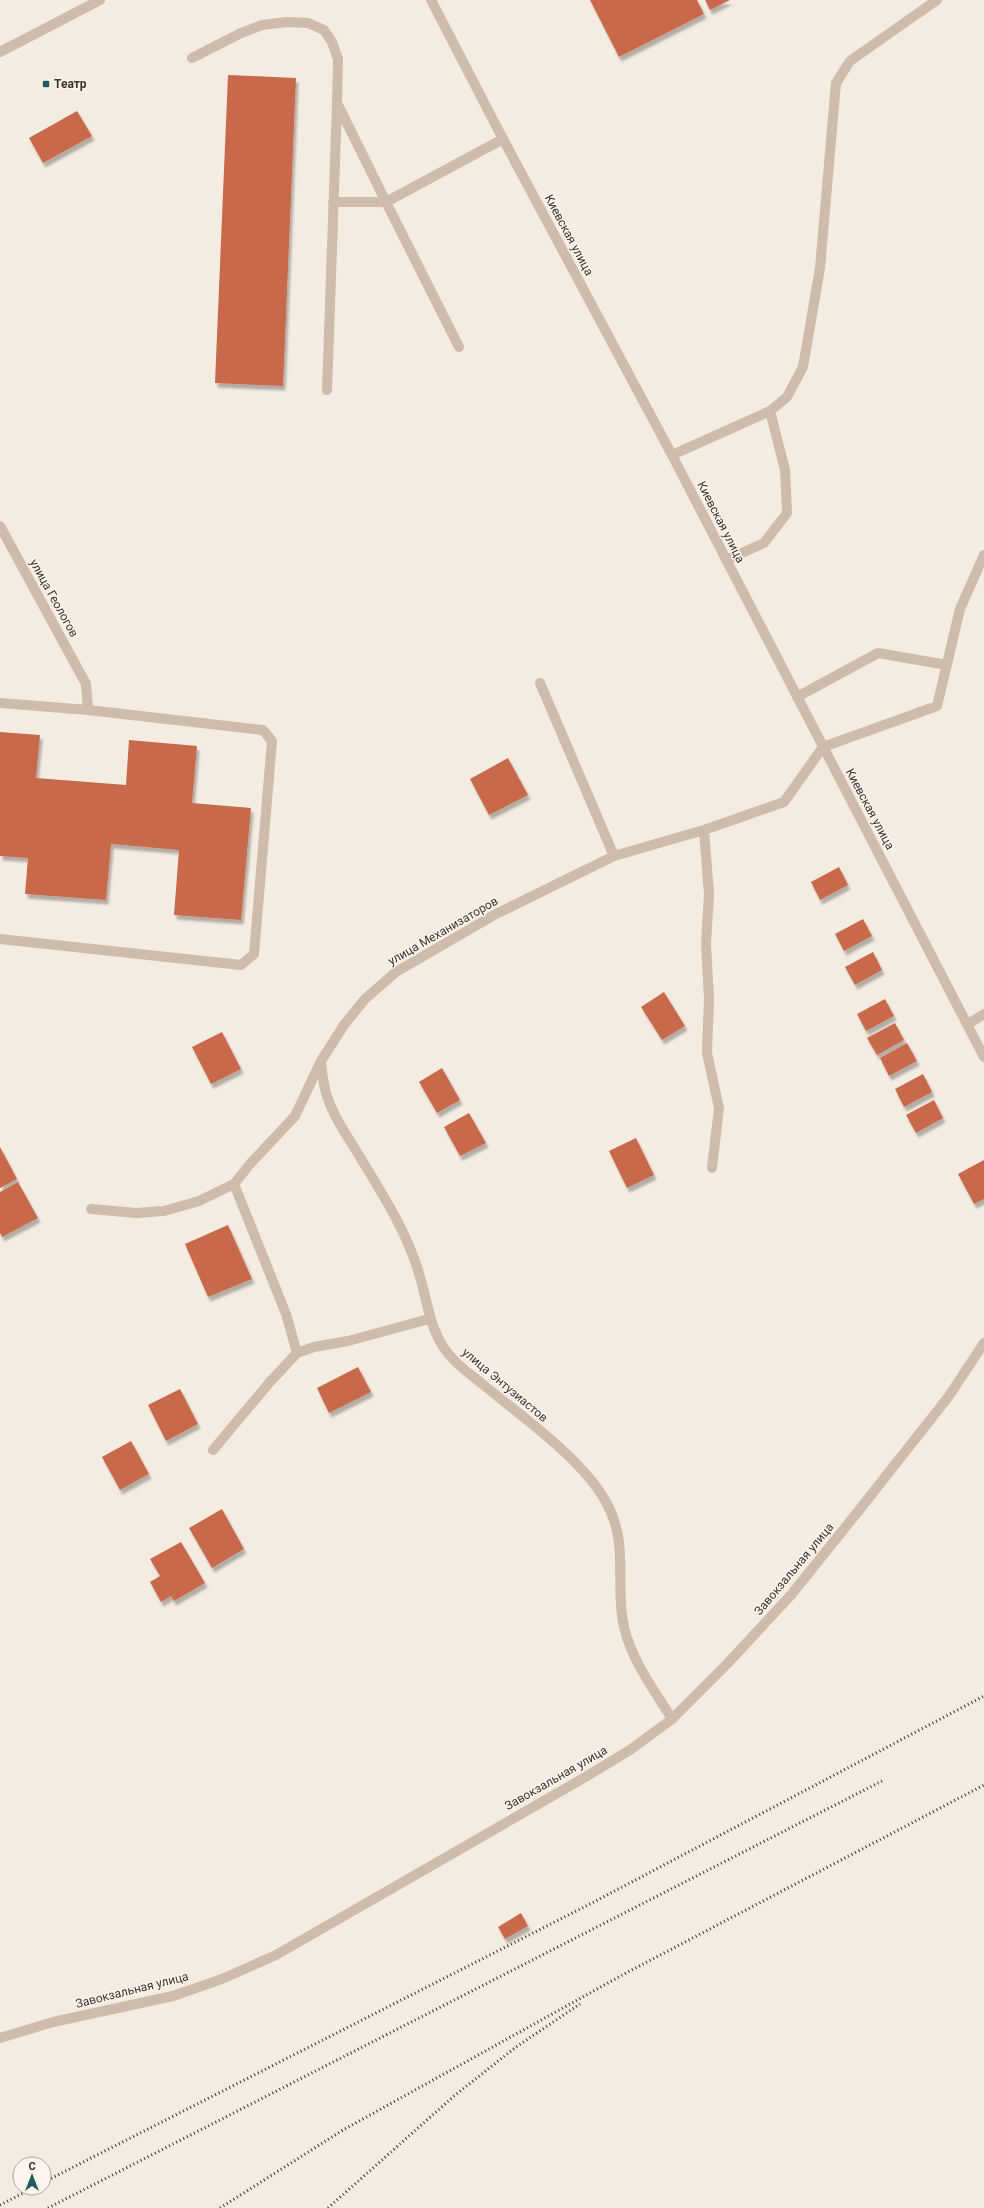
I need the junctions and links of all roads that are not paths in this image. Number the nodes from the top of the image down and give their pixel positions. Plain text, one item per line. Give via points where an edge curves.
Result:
1 (100, 0) edge
2 (431, 0) edge
3 (937, 0) edge
4 (0, 52) edge
5 (192, 58) dead end
6 (337, 104) junction
7 (503, 139) junction
8 (333, 202) junction
9 (386, 202) junction
10 (459, 347) dead end
11 (327, 390) dead end
12 (770, 411) junction
13 (672, 455) junction
14 (0, 526) edge
15 (984, 555) edge
16 (726, 560) junction
17 (947, 665) junction
18 (540, 683) dead end
19 (797, 697) junction
20 (0, 703) edge
21 (88, 710) junction
22 (823, 747) junction
23 (704, 830) junction
24 (614, 856) junction
25 (0, 939) edge
26 (984, 1014) edge
27 (968, 1024) junction
28 (984, 1057) edge
29 (321, 1061) junction
30 (712, 1168) dead end
31 (234, 1184) junction
32 (91, 1209) dead end
33 (429, 1318) junction
34 (984, 1343) edge
35 (298, 1353) junction
36 (212, 1450) dead end
37 (672, 1719) junction
38 (0, 2038) edge

1 - 4 street
2 - 7 street, Киевская улица
3 - 12 street via 850,61 836,83 820,268 803,367 787,397
5 - 6 street via 262,25 308,23 324,30 332,42 338,60
6 - 8 street
6 - 9 street
7 - 9 street
7 - 13 street, Киевская улица
8 - 9 street
8 - 11 street
9 - 10 street
12 - 13 street
12 - 16 street via 785,470 787,513 764,543
13 - 16 street, Киевская улица
14 - 21 street, улица Геологов via 86,684
15 - 17 street via 960,609
16 - 19 street, Киевская улица
17 - 19 street via 878,653
17 - 22 street via 937,706
18 - 24 street
19 - 22 street, Киевская улица
20 - 21 street
21 - 25 street via 264,730 272,741 254,954 241,965
22 - 23 street, улица Механизаторов via 784,802
22 - 27 street, Киевская улица
23 - 24 street, улица Механизаторов
23 - 30 street via 709,894 706,944 710,999 707,1053 718,1108
24 - 29 street, улица Механизаторов via 496,914 396,972 365,998
26 - 27 street
27 - 28 street, Киевская улица
29 - 31 street, улица Механизаторов via 295,1116
29 - 33 street, улица Энтузиастов via 326,1094 336,1119 407,1240 418,1268
31 - 32 street, улица Механизаторов via 199,1201 164,1211 136,1213
31 - 35 street via 286,1314
33 - 35 street
33 - 37 street, улица Энтузиастов via 452,1359 561,1449 588,1477 606,1501 617,1526 621,1554 624,1625 642,1672
34 - 37 street, Завокзальная улица via 944,1402 791,1595
35 - 36 street
37 - 38 street, Завокзальная улица via 630,1750 582,1779 276,1955 222,1979 173,1996 54,2022

